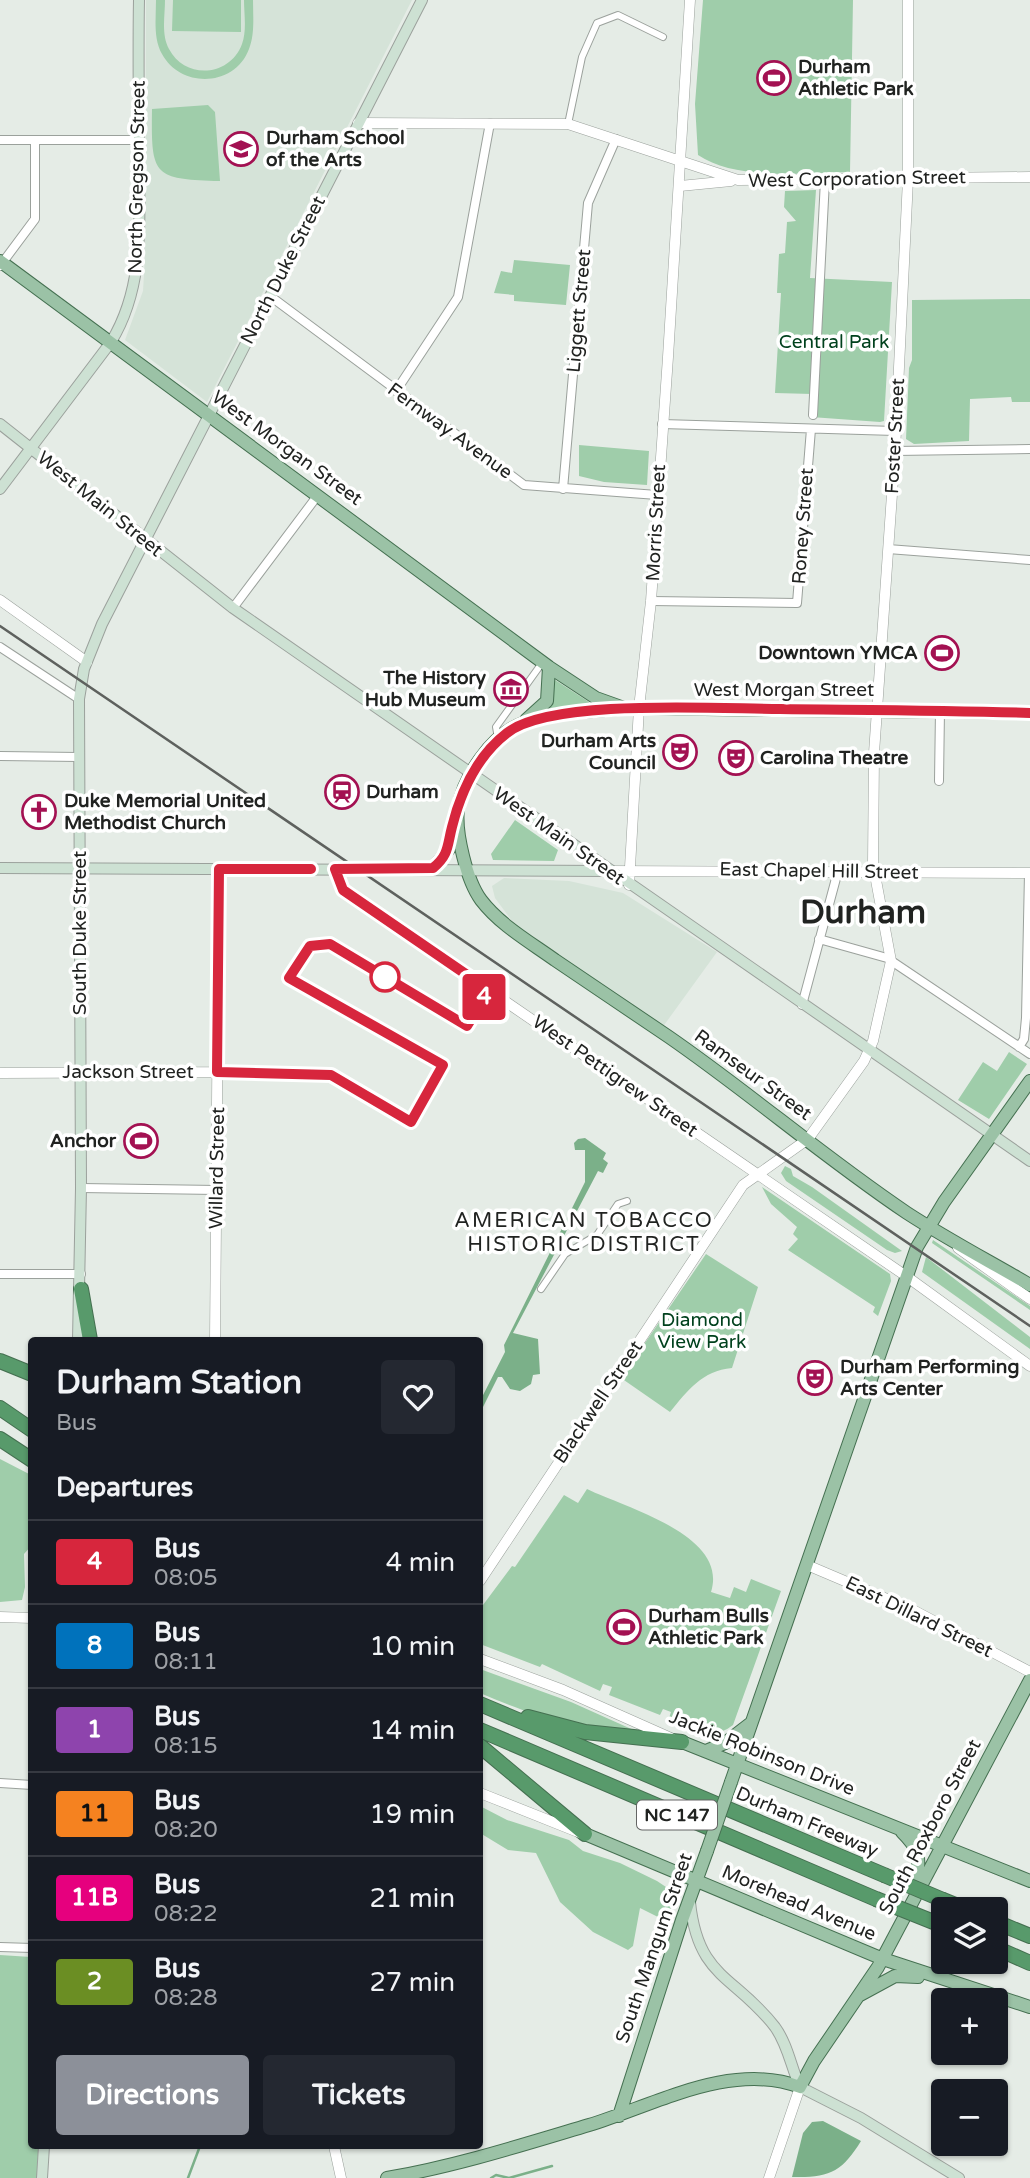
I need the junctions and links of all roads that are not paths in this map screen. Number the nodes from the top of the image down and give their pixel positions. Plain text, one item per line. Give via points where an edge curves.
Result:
1 (139, 0) edge
2 (422, 0) edge
3 (690, 0) edge
4 (908, 0) edge
5 (663, 37) dead end
6 (358, 123) junction
7 (490, 123) junction
8 (568, 124) junction
9 (617, 139) junction
10 (0, 140) edge
11 (35, 140) junction
12 (139, 140) junction
13 (680, 161) junction
14 (1030, 177) edge
15 (908, 179) junction
16 (738, 180) junction
17 (825, 180) junction
18 (680, 186) junction
19 (1, 263) edge
20 (270, 296) junction
21 (111, 342) junction
22 (397, 391) junction
23 (209, 414) junction
24 (813, 415) dead end
25 (0, 424) edge
26 (662, 424) junction
27 (811, 429) junction
28 (895, 431) junction
29 (30, 449) junction
30 (1030, 449) edge
31 (895, 451) junction
32 (0, 489) edge
33 (563, 489) junction
34 (318, 495) junction
35 (657, 495) junction
36 (146, 540) junction
37 (888, 549) junction
38 (1030, 560) edge
39 (0, 600) edge
40 (651, 601) junction
41 (233, 608) junction
42 (0, 647) edge
43 (87, 662) junction
44 (546, 665) junction
45 (79, 699) junction
46 (624, 708) junction
47 (639, 708) junction
48 (876, 710) junction
49 (940, 710) junction
50 (1030, 713) edge
51 (523, 723) junction
52 (499, 740) junction
53 (0, 756) edge
54 (79, 757) junction
55 (472, 774) junction
56 (939, 781) dead end
57 (458, 813) junction
58 (80, 867) junction
59 (0, 868) edge
60 (433, 868) junction
61 (219, 869) junction
62 (335, 869) junction
63 (468, 870) junction
64 (629, 870) junction
65 (608, 871) junction
66 (838, 871) junction
67 (874, 872) junction
68 (1030, 873) edge
69 (629, 885) junction
70 (819, 939) junction
71 (891, 961) junction
72 (802, 1005) junction
73 (1019, 1047) junction
74 (869, 1051) junction
75 (1030, 1054) edge
76 (81, 1072) junction
77 (217, 1072) junction
78 (0, 1073) edge
79 (1030, 1081) edge
80 (411, 1122) dead end
81 (992, 1135) junction
82 (808, 1139) junction
83 (1030, 1161) edge
84 (756, 1174) junction
85 (82, 1188) junction
86 (216, 1190) junction
87 (627, 1201) dead end
88 (929, 1226) junction
89 (950, 1240) junction
90 (0, 1274) edge
91 (81, 1274) junction
92 (906, 1276) junction
93 (1030, 1285) edge
94 (81, 1289) junction
95 (541, 1289) dead end
96 (1030, 1299) edge
97 (78, 1337) edge
98 (89, 1337) edge
99 (215, 1337) edge
100 (0, 1361) edge
101 (1030, 1366) edge
102 (28, 1372) edge
103 (0, 1408) edge
104 (28, 1427) edge
105 (0, 1439) edge
106 (0, 1451) edge
107 (28, 1457) edge
108 (28, 1466) edge
109 (807, 1565) junction
110 (483, 1576) edge
111 (0, 1617) edge
112 (28, 1618) edge
113 (483, 1660) edge
114 (1030, 1672) edge
115 (1030, 1679) edge
116 (483, 1706) edge
117 (494, 1711) junction
118 (752, 1723) junction
119 (483, 1731) edge
120 (681, 1742) junction
121 (483, 1749) edge
122 (706, 1751) junction
123 (738, 1764) junction
124 (0, 1783) edge
125 (28, 1785) edge
126 (483, 1794) edge
127 (901, 1831) junction
128 (585, 1834) junction
129 (943, 1847) junction
130 (697, 1881) junction
131 (1030, 1881) edge
132 (922, 1886) junction
133 (936, 1897) edge
134 (690, 1902) junction
135 (931, 1921) edge
136 (1008, 1927) edge
137 (1030, 1936) edge
138 (0, 1947) edge
139 (28, 1948) edge
140 (1008, 1953) edge
141 (883, 1959) junction
142 (1030, 1963) edge
143 (929, 1976) junction
144 (860, 1995) junction
145 (1030, 2007) edge
146 (800, 2087) junction
147 (620, 2116) junction
148 (44, 2149) edge
149 (335, 2149) edge
150 (42, 2178) edge
151 (341, 2178) edge
152 (387, 2178) edge
153 (769, 2178) edge
154 (959, 2178) edge

1 - 12 main road, North Gregson Street
2 - 6 main road, North Duke Street
3 - 13 street, Morris Street
4 - 15 street, Foster Street
5 - 8 street via 618,15 597,23 582,57
6 - 7 street, West Corporation Street
6 - 20 main road, North Duke Street
7 - 8 street, West Corporation Street
7 - 22 street via 458,297
8 - 9 street, West Corporation Street
9 - 13 street, West Corporation Street
9 - 33 street, Liggett Street via 588,202
10 - 11 street
11 - 12 street
11 - 19 street via 35,219
12 - 21 main road, North Gregson Street via 137,274 124,318
13 - 16 street, West Corporation Street
13 - 18 street, Morris Street
14 - 15 street, West Corporation Street
15 - 17 street, West Corporation Street
15 - 28 street, Foster Street
16 - 17 street, West Corporation Street
16 - 18 street
17 - 24 street
18 - 26 street, Morris Street
19 - 21 main road, West Morgan Street
20 - 22 street, Fernway Avenue
20 - 23 main road, North Duke Street
21 - 23 main road, West Morgan Street
21 - 29 main road, North Gregson Street
22 - 33 street, Fernway Avenue via 524,485
23 - 34 main road, West Morgan Street
23 - 36 main road, North Duke Street
25 - 29 main road, West Main Street
26 - 27 street
26 - 35 street, Morris Street
27 - 28 street
27 - 40 street, Roney Street via 797,603
28 - 31 street, Foster Street
29 - 32 main road, North Gregson Street
29 - 36 main road, West Main Street
30 - 31 street
31 - 37 street, Foster Street
33 - 35 street, Fernway Avenue
34 - 41 street
34 - 44 main road, West Morgan Street
35 - 40 street, Morris Street
36 - 41 main road, West Main Street
36 - 43 main road, South Duke Street
37 - 38 street
37 - 48 street, Foster Street
39 - 43 street
40 - 47 street, Morris Street
41 - 55 main road, West Main Street
42 - 45 street
43 - 45 main road, South Duke Street
44 - 46 main road, West Morgan Street via 603,702
44 - 51 main road via 547,701
44 - 52 street via 496,727
45 - 54 main road, South Duke Street
46 - 47 main road, West Morgan Street
46 - 51 main road
47 - 48 main road, West Morgan Street
47 - 64 street, Morris Street
48 - 49 main road, West Morgan Street
48 - 67 street, Foster Street
49 - 50 main road, West Morgan Street
49 - 56 street
51 - 52 main road
52 - 55 main road
53 - 54 street
54 - 58 main road, South Duke Street
55 - 57 main road
55 - 65 main road, West Main Street
57 - 60 main road via 449,849
57 - 63 main road, Ramseur Street
58 - 59 main road
58 - 61 main road
58 - 76 main road, South Duke Street
60 - 62 main road
60 - 63 main road
61 - 62 main road
61 - 77 street, Willard Street
62 - 84 street, West Pettigrew Street via 340,885 350,895
63 - 65 main road
63 - 82 main road, Ramseur Street via 481,900 506,925
64 - 65 street, East Chapel Hill Street
64 - 66 street, East Chapel Hill Street
64 - 69 street, Morris Street
65 - 69 main road, West Main Street
66 - 67 street, East Chapel Hill Street
66 - 70 street
67 - 68 street, East Chapel Hill Street
67 - 71 street, Foster Street
68 - 73 street via 1026,1018
69 - 72 main road, West Main Street
70 - 71 street
70 - 72 street
71 - 73 street
71 - 74 street
72 - 74 main road, West Main Street
73 - 75 street
74 - 81 main road, West Main Street
74 - 82 street
76 - 77 street, Jackson Street
76 - 78 street, Jackson Street
76 - 85 main road, South Duke Street
77 - 80 street, Jackson Street via 331,1075
77 - 86 street, Willard Street
79 - 81 main road, South Mangum Street
81 - 83 main road, West Main Street
81 - 88 main road, South Mangum Street
82 - 84 street, Blackwell Street
82 - 88 main road, Ramseur Street
84 - 92 street, West Pettigrew Street
84 - 110 street, Blackwell Street via 743,1185
85 - 86 street
85 - 91 main road, South Duke Street
86 - 99 street, Willard Street
87 - 95 street via 618,1204 597,1235 565,1254
88 - 89 main road, Ramseur Street
88 - 92 main road, South Mangum Street
89 - 93 main road
89 - 96 street, Ramseur Street via 968,1258
90 - 91 street
91 - 94 main road, South Duke Street
92 - 101 street, West Pettigrew Street
92 - 109 main road, South Mangum Street
94 - 97 main road, South Duke Street
94 - 98 highway
100 - 102 highway
103 - 104 highway
105 - 107 highway
106 - 108 highway
109 - 114 street, East Dillard Street via 906,1606
109 - 118 main road, South Mangum Street
111 - 112 street
113 - 120 street, Jackie Robinson Drive
115 - 129 main road, South Roxboro Street
116 - 117 highway, Durham Freeway / NC 147
117 - 120 highway via 585,1731
117 - 133 highway, Durham Freeway / NC 147, bridge
118 - 122 main road via 725,1744
118 - 123 main road, South Mangum Street
119 - 135 highway, NC 147, bridge
120 - 122 main road, Jackie Robinson Drive
121 - 128 highway
122 - 123 main road, Jackie Robinson Drive
123 - 127 main road, Jackie Robinson Drive
123 - 130 main road, South Mangum Street, bridge
124 - 125 street
126 - 128 street, Morehead Avenue
127 - 129 main road, Jackie Robinson Drive
127 - 132 main road via 918,1851
128 - 130 main road, Morehead Avenue
129 - 131 main road, Jackie Robinson Drive
129 - 132 main road, South Roxboro Street
130 - 134 main road, South Mangum Street
130 - 141 main road, Morehead Avenue
132 - 141 main road, South Roxboro Street
134 - 146 main road via 694,1933 706,1959 775,2028
134 - 147 main road, South Mangum Street
136 - 137 highway
138 - 139 street
140 - 142 highway
141 - 143 main road, Morehead Avenue
141 - 144 main road, South Roxboro Street
143 - 144 main road via 895,1976
143 - 145 main road, Morehead Avenue
144 - 146 main road, South Roxboro Street
146 - 147 main road via 775,2080 725,2082
146 - 153 street, South Roxboro Street
146 - 154 main road
147 - 152 main road via 455,2165
148 - 150 main road
149 - 151 street

